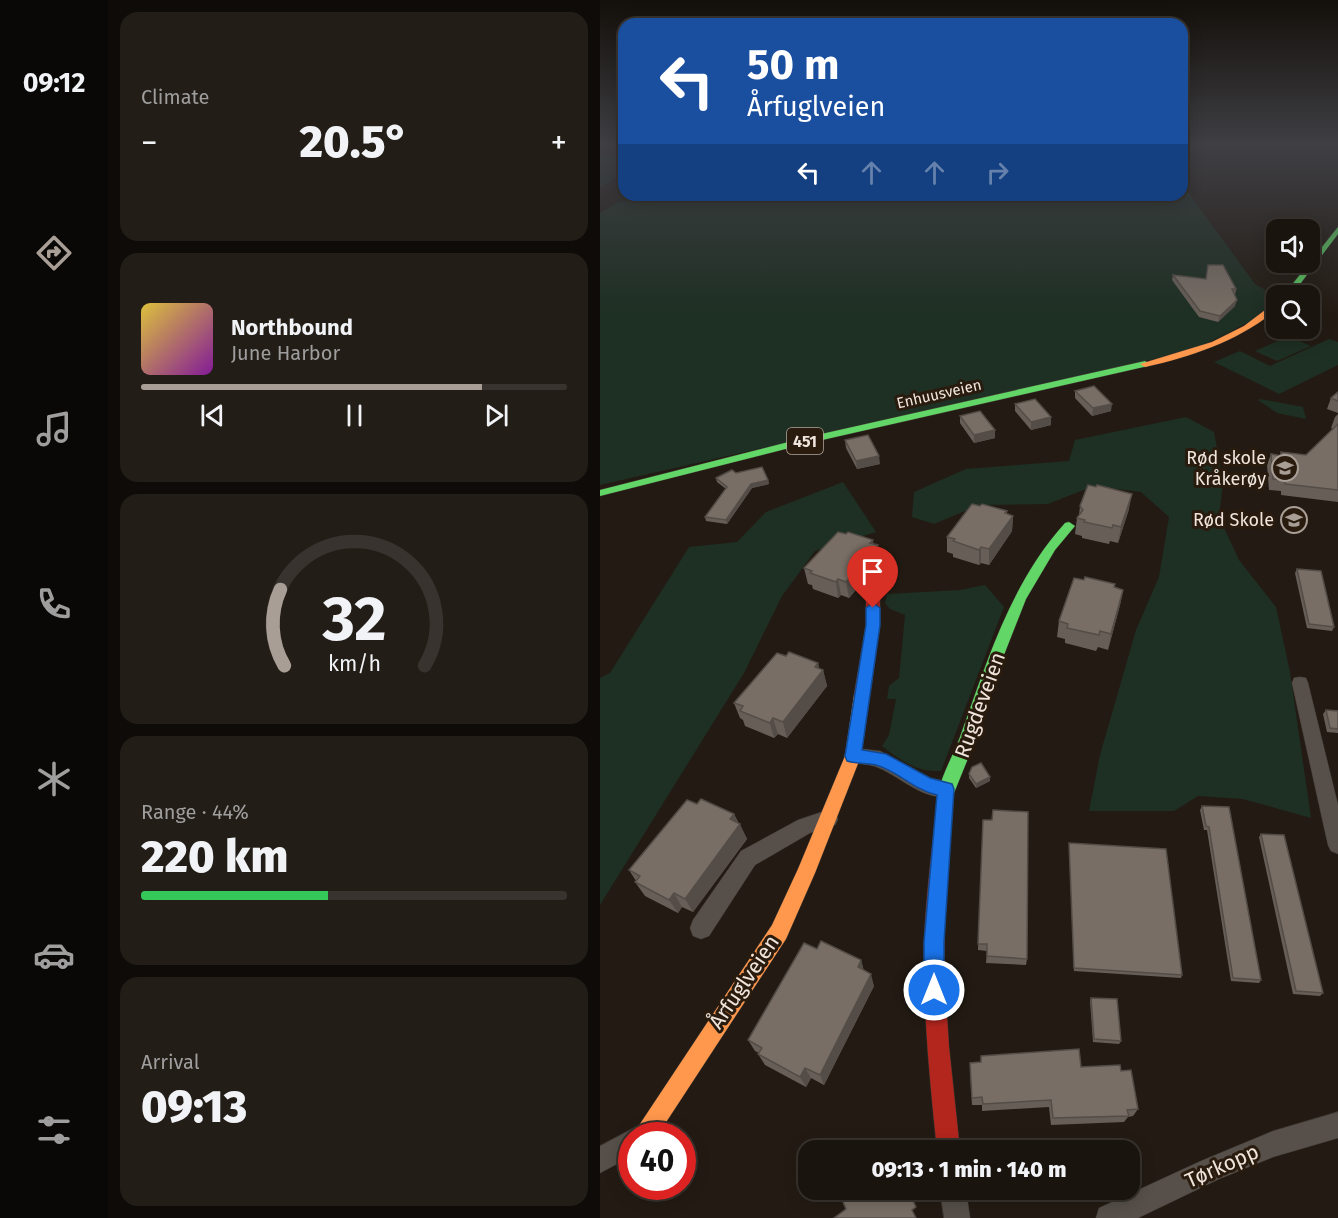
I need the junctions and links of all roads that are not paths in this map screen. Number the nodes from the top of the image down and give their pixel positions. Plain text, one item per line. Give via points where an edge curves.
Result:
1 (1338, 230) edge
2 (1296, 285) edge
3 (1266, 314) edge
4 (600, 493) edge
5 (1070, 526) dead end
6 (873, 590) dead end
7 (1300, 684) dead end
8 (853, 756) junction
9 (946, 789) junction
10 (828, 819) junction
11 (1338, 845) edge
12 (701, 927) dead end
13 (653, 1122) edge
14 (1338, 1125) edge
15 (948, 1140) edge
16 (618, 1150) edge
17 (600, 1160) edge
18 (954, 1200) edge
19 (957, 1218) edge
20 (1109, 1218) edge

1 - 2 main road
3 - 4 main road, Enhuusveien / 451 via 1242,332 1174,358 797,443
5 - 9 main road, Rugdeveien via 1055,539 1016,605 958,766
6 - 8 main road, Årfuglveien via 873,625
7 - 11 street
8 - 9 street via 880,759 926,785
8 - 10 main road, Årfuglveien
9 - 15 main road, Rugdeveien via 934,942 934,995
10 - 12 street via 805,826 748,858
10 - 13 main road, Årfuglveien via 779,932
14 - 20 street, Tørkopp via 1273,1144
16 - 17 street
18 - 19 street

